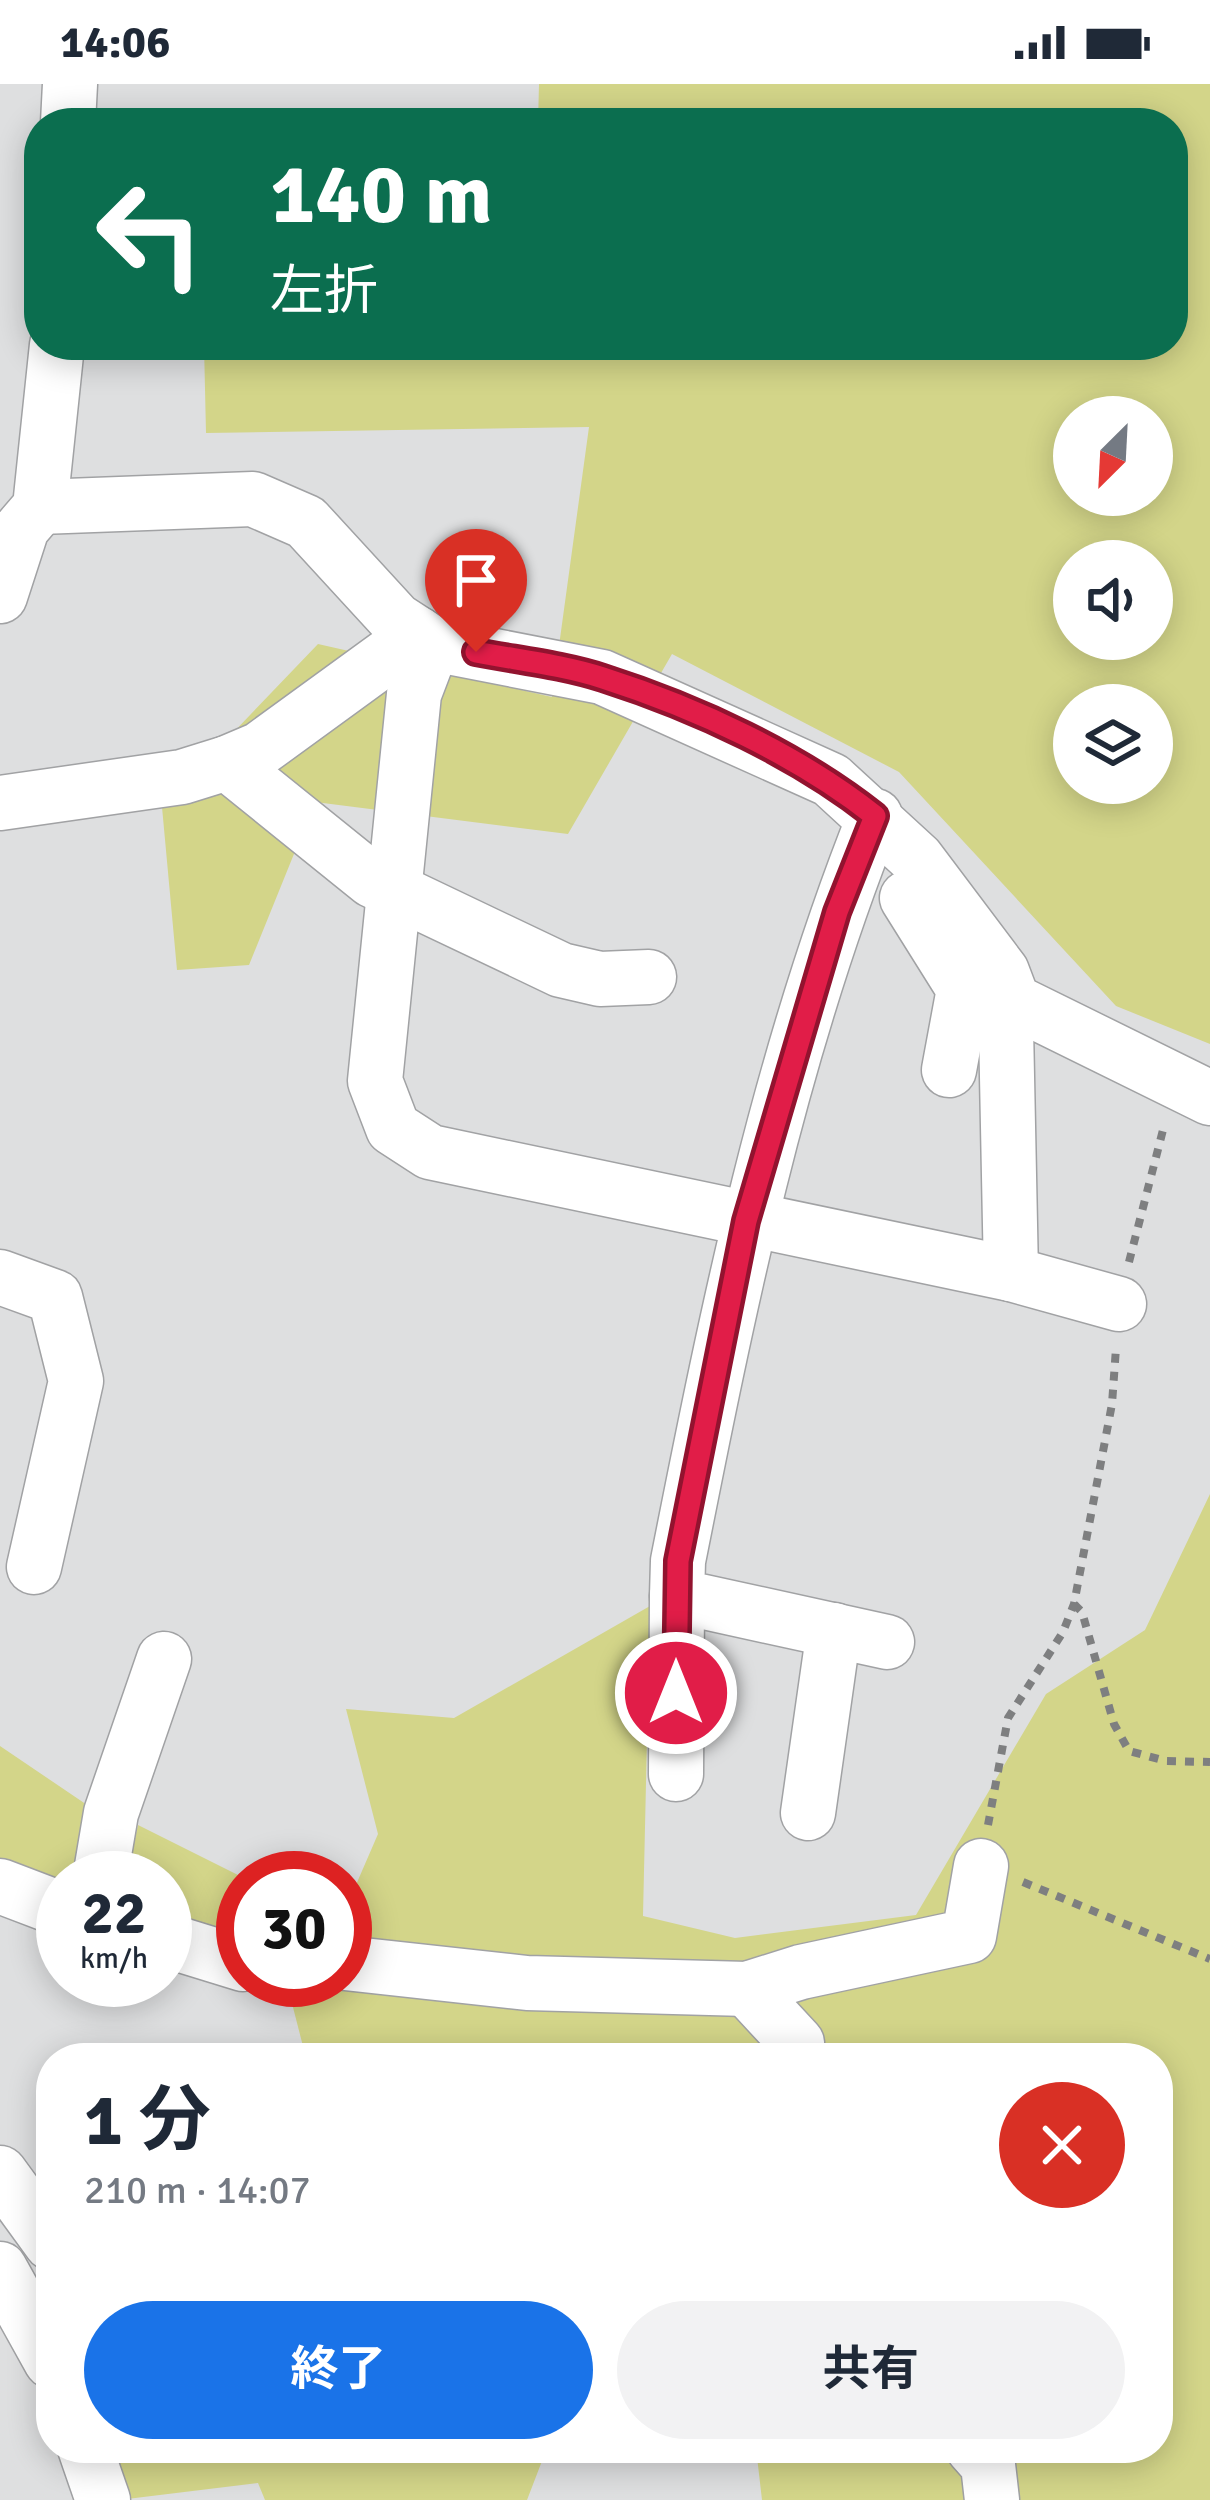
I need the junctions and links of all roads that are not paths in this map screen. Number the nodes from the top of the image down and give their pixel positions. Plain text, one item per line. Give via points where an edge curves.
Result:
1 (55, 360) edge
2 (40, 507) junction
3 (0, 596) edge
4 (426, 639) junction
5 (227, 763) junction
6 (0, 803) edge
7 (886, 826) junction
8 (394, 890) junction
9 (649, 977) dead end
10 (1010, 1014) junction
11 (1072, 1067) dead end
12 (949, 1070) dead end
13 (1192, 1091) edge
14 (746, 1221) junction
15 (1012, 1274) junction
16 (0, 1277) edge
17 (1119, 1304) road end
18 (34, 1567) dead end
19 (677, 1596) junction
20 (834, 1630) junction
21 (887, 1642) dead end
22 (164, 1659) dead end
23 (676, 1774) dead end
24 (808, 1813) dead end
25 (105, 1851) edge
26 (981, 1866) road end
27 (0, 1886) edge
28 (36, 1900) edge
29 (372, 1967) edge
30 (747, 1989) junction
31 (797, 2043) edge
32 (0, 2173) edge
33 (36, 2222) edge
34 (0, 2270) edge
35 (36, 2334) edge
36 (90, 2463) edge
37 (986, 2463) edge
38 (103, 2500) edge
39 (992, 2500) edge

1 - 2 street
2 - 3 street via 22,527
2 - 4 street via 253,499 306,522 396,620
4 - 5 street
4 - 7 street via 602,677 830,780
4 - 8 street
5 - 6 street
5 - 8 street via 340,857
7 - 10 street via 1002,972
7 - 12 street via 890,871 964,989
7 - 14 street via 837,912
8 - 9 street via 561,970 600,980
8 - 14 street via 375,1081 393,1128 430,1152
10 - 11 street
10 - 13 street
10 - 15 street
14 - 15 street
14 - 19 street
15 - 17 street
16 - 18 street via 56,1297 76,1381
19 - 20 street
19 - 23 street
20 - 21 street
20 - 24 street
22 - 25 street
26 - 30 street via 969,1936
27 - 28 street
29 - 30 street via 546,1984
30 - 31 street
32 - 33 street
34 - 35 street
36 - 38 street
37 - 39 street

